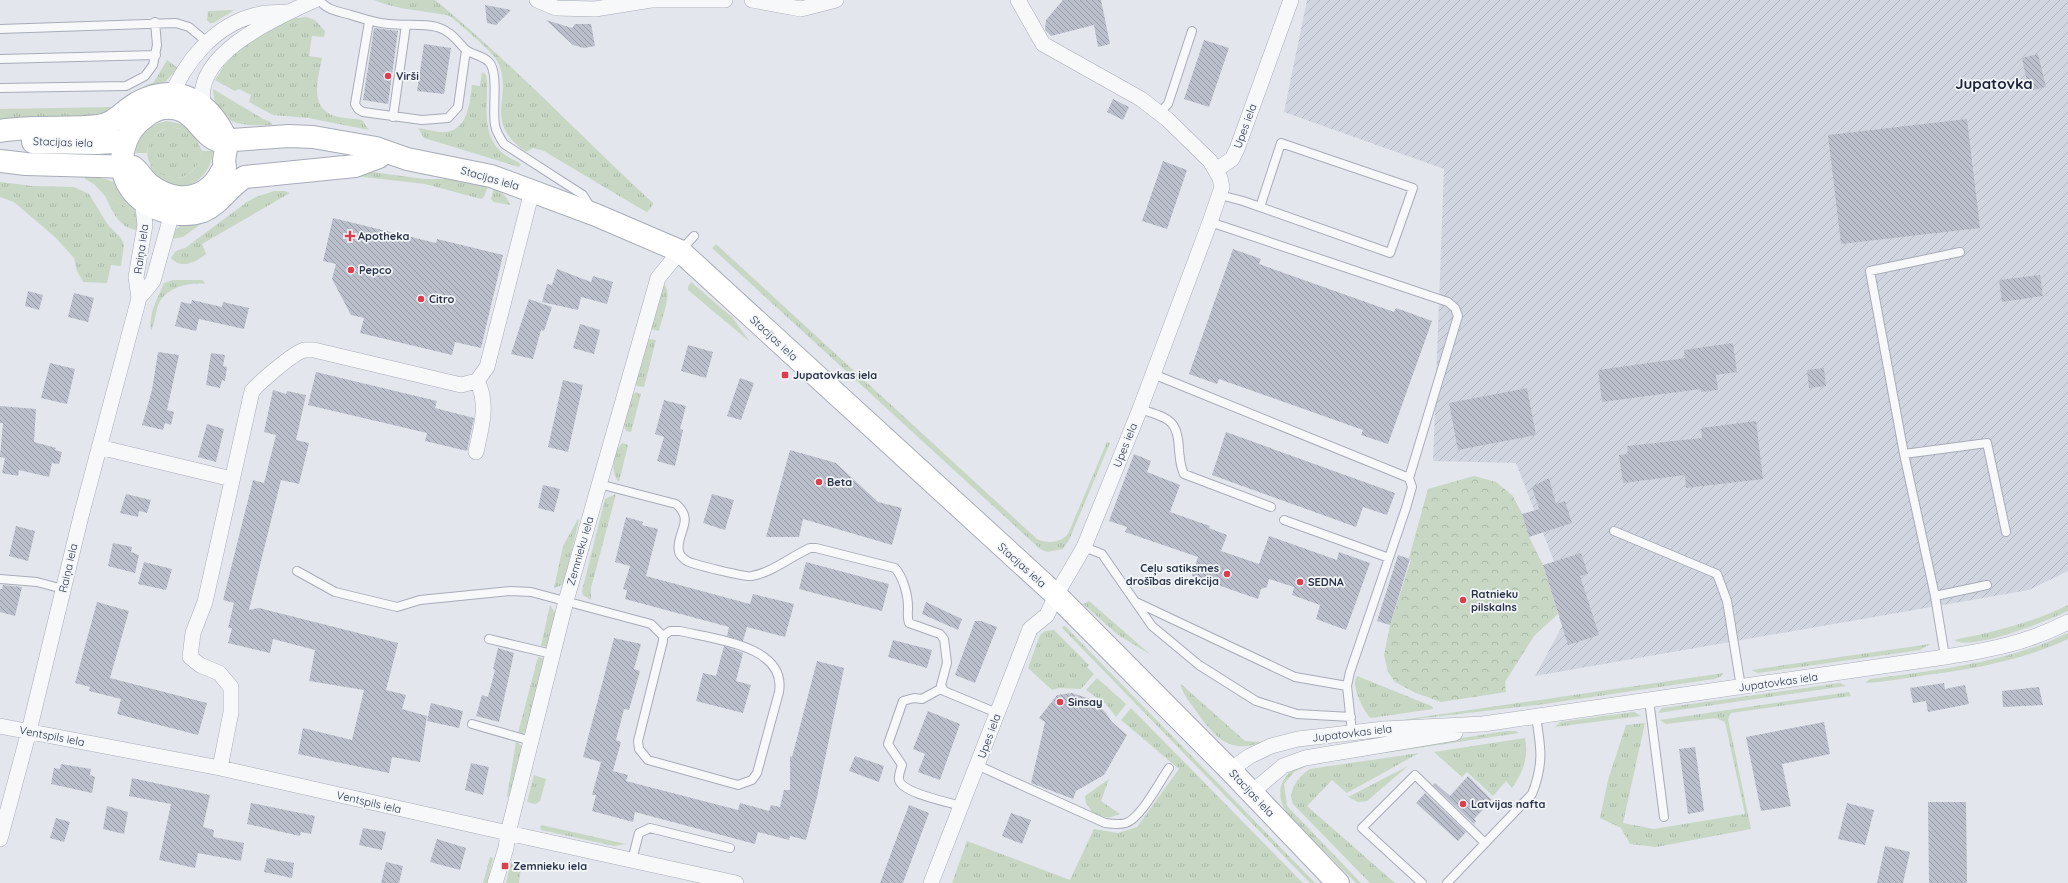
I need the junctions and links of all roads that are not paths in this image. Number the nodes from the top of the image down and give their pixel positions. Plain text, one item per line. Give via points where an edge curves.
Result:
1 (315, 0) edge
2 (319, 0) edge
3 (537, 0) edge
4 (725, 0) edge
5 (752, 0) edge
6 (836, 0) edge
7 (1018, 0) edge
8 (1291, 0) edge
9 (288, 12) junction
10 (155, 22) junction
11 (369, 22) junction
12 (406, 25) junction
13 (0, 29) edge
14 (1192, 32) dead end
15 (207, 42) junction
16 (466, 50) junction
17 (156, 55) junction
18 (0, 59) edge
19 (0, 88) edge
20 (167, 101) junction
21 (204, 107) junction
22 (1159, 113) junction
23 (393, 117) junction
24 (0, 131) edge
25 (0, 140) edge
26 (125, 141) junction
27 (227, 141) junction
28 (379, 158) junction
29 (408, 158) junction
30 (0, 161) edge
31 (225, 166) junction
32 (123, 168) junction
33 (1216, 170) junction
34 (532, 191) junction
35 (1220, 195) junction
36 (142, 199) junction
37 (178, 205) junction
38 (1260, 207) junction
39 (596, 215) junction
40 (1210, 222) junction
41 (688, 250) junction
42 (1960, 252) dead end
43 (139, 298) junction
44 (1153, 374) junction
45 (477, 381) junction
46 (1140, 409) junction
47 (99, 447) junction
48 (476, 452) dead end
49 (1904, 454) junction
50 (1409, 478) junction
51 (232, 479) junction
52 (599, 484) junction
53 (1271, 507) dead end
54 (1284, 520) dead end
55 (1614, 531) dead end
56 (2006, 532) dead end
57 (1084, 547) junction
58 (1389, 558) junction
59 (297, 571) dead end
60 (0, 578) edge
61 (1988, 586) dead end
62 (63, 589) junction
63 (1056, 595) junction
64 (1935, 596) junction
65 (566, 601) junction
66 (1134, 601) junction
67 (2068, 622) edge
68 (663, 636) junction
69 (489, 639) dead end
70 (552, 654) junction
71 (1945, 657) junction
72 (1347, 686) junction
73 (942, 688) junction
74 (1741, 688) junction
75 (1649, 700) junction
76 (997, 713) junction
77 (1351, 717) junction
78 (1536, 717) junction
79 (472, 724) dead end
80 (1483, 724) junction
81 (0, 726) edge
82 (29, 731) junction
83 (1352, 732) junction
84 (531, 741) junction
85 (1286, 764) junction
86 (978, 766) junction
87 (220, 768) junction
88 (1169, 768) dead end
89 (1230, 770) junction
90 (1251, 793) junction
91 (961, 806) junction
92 (1664, 817) dead end
93 (508, 834) junction
94 (0, 839) edge
95 (1484, 842) junction
96 (730, 848) dead end
97 (632, 860) junction
98 (495, 883) edge
99 (736, 883) edge
100 (932, 883) edge
101 (1338, 883) edge
102 (1422, 883) edge
103 (1447, 883) edge

1 - 9 street
2 - 11 lane via 324,6 336,12
3 - 4 street via 556,8 594,9 651,0
5 - 6 street via 801,9
7 - 22 street via 1043,44 1141,99
8 - 33 street, Upes iela via 1237,149 1232,159
9 - 15 street via 260,14 231,24
9 - 21 street via 244,37 215,64 203,85 201,96
10 - 13 lane
10 - 15 lane via 176,23 189,27
10 - 17 lane
11 - 12 lane
11 - 23 lane via 355,104 363,112
12 - 16 lane via 439,27 451,33
12 - 23 lane
14 - 22 lane via 1168,104
15 - 20 street via 185,68
16 - 23 lane via 458,107 454,113 448,118 438,120
16 - 39 lane via 480,55 490,63 494,79 494,125 504,144 583,195
17 - 18 lane
17 - 19 lane via 145,76 126,86
20 - 21 main road via 185,96
20 - 24 main road via 153,96 129,108 118,119 99,126
20 - 26 main road via 140,120
20 - 27 main road, Stacijas iela via 176,109 189,114 211,138
21 - 27 main road via 217,121
22 - 33 street via 1190,141
25 - 26 main road, Stacijas iela via 98,144
26 - 32 main road
27 - 29 main road, Stacijas iela via 252,137 313,137 376,148
27 - 31 main road
28 - 29 main road, Stacijas iela
28 - 31 main road, Stacijas iela via 316,156
28 - 37 main road via 355,166 245,176 210,207 193,213
29 - 34 main road, Stacijas iela via 491,176
30 - 32 main road, Stacijas iela
31 - 37 main road via 211,187
32 - 36 main road via 132,190
32 - 37 main road, Stacijas iela via 132,167 140,172 145,181 172,197
33 - 35 street, Upes iela via 1222,187
34 - 39 main road, Stacijas iela
34 - 45 street via 487,367
35 - 38 lane
35 - 40 street, Upes iela
36 - 37 main road via 157,208
36 - 43 street, Raiņa iela via 145,225 136,277
37 - 43 street, Raiņa iela via 153,281
38 - 38 lane via 1390,253 1413,188 1281,143
39 - 41 main road, Stacijas iela
40 - 44 street, Upes iela
40 - 50 lane via 1448,302 1455,308 1458,316
41 - 52 street, Zemnieku iela via 658,278
41 - 63 main road, Stacijas iela
42 - 49 lane via 1870,271
43 - 47 street, Raiņa iela
44 - 46 street, Upes iela
44 - 50 lane
45 - 48 street via 482,393 485,415
45 - 51 street via 461,385 314,350 304,350 260,381 252,391
46 - 53 lane via 1174,425 1178,433 1180,462 1184,474
46 - 57 street, Upes iela
47 - 51 street
47 - 62 street, Raiņa iela
49 - 56 lane via 1987,443
49 - 64 lane
50 - 58 lane via 1412,487
51 - 87 street via 205,602 193,633 190,657 200,665 219,673 231,687 231,712
52 - 65 street, Zemnieku iela
52 - 73 lane via 676,504 684,513 685,520 680,554 688,562 750,577 768,571 810,548 816,548 895,568 900,573 907,598 909,623 940,634 944,639 947,663
54 - 58 lane
55 - 74 lane via 1716,574 1727,601
57 - 63 street, Upes iela
57 - 66 lane via 1102,554
58 - 72 lane
59 - 65 lane via 335,592 397,608 420,600 511,591 532,592
60 - 62 lane via 37,582
61 - 64 lane
62 - 82 street, Raiņa iela
63 - 76 street, Upes iela via 1047,615 1030,629
63 - 89 main road, Stacijas iela
64 - 71 lane
65 - 68 lane via 651,624
65 - 70 street, Zemnieku iela
66 - 72 lane via 1295,677
66 - 77 lane via 1158,631 1200,665 1256,701 1298,714
67 - 71 street, Jupatovkas iela via 2043,635 1994,649
68 - 68 lane via 638,741 643,756 648,760 738,785 752,780 757,773 780,683 769,660 745,646 680,631 670,631
69 - 70 lane
70 - 84 street, Zemnieku iela
71 - 74 street, Jupatovkas iela
72 - 77 lane
73 - 76 lane
73 - 91 lane via 922,699 903,701 888,744 902,765 899,781 903,787
74 - 75 street, Jupatovkas iela
75 - 78 street, Jupatovkas iela
75 - 92 lane
76 - 86 street, Upes iela
77 - 83 lane
78 - 80 street, Jupatovkas iela
78 - 95 lane via 1541,758 1539,776 1532,794
79 - 84 lane
80 - 83 street, Jupatovkas iela via 1384,728
80 - 85 street, Jupatovkas iela via 1466,731 1305,758
81 - 82 street, Ventspils iela
82 - 87 street, Ventspils iela
82 - 94 street, Raiņa iela
83 - 85 street via 1352,738 1347,743 1300,754
83 - 89 street, Jupatovkas iela via 1298,739 1271,746 1246,757
84 - 93 street, Zemnieku iela
85 - 90 street, Jupatovkas iela
86 - 88 lane via 1104,823 1117,825 1136,816
86 - 91 street, Upes iela
87 - 93 street, Ventspils iela
89 - 90 main road, Stacijas iela
90 - 101 main road, Stacijas iela
91 - 100 street, Upes iela
93 - 97 street, Ventspils iela
93 - 98 street, Zemnieku iela
95 - 102 lane via 1415,775 1362,828
95 - 103 lane
96 - 97 lane via 650,828 639,833
97 - 99 street, Ventspils iela

